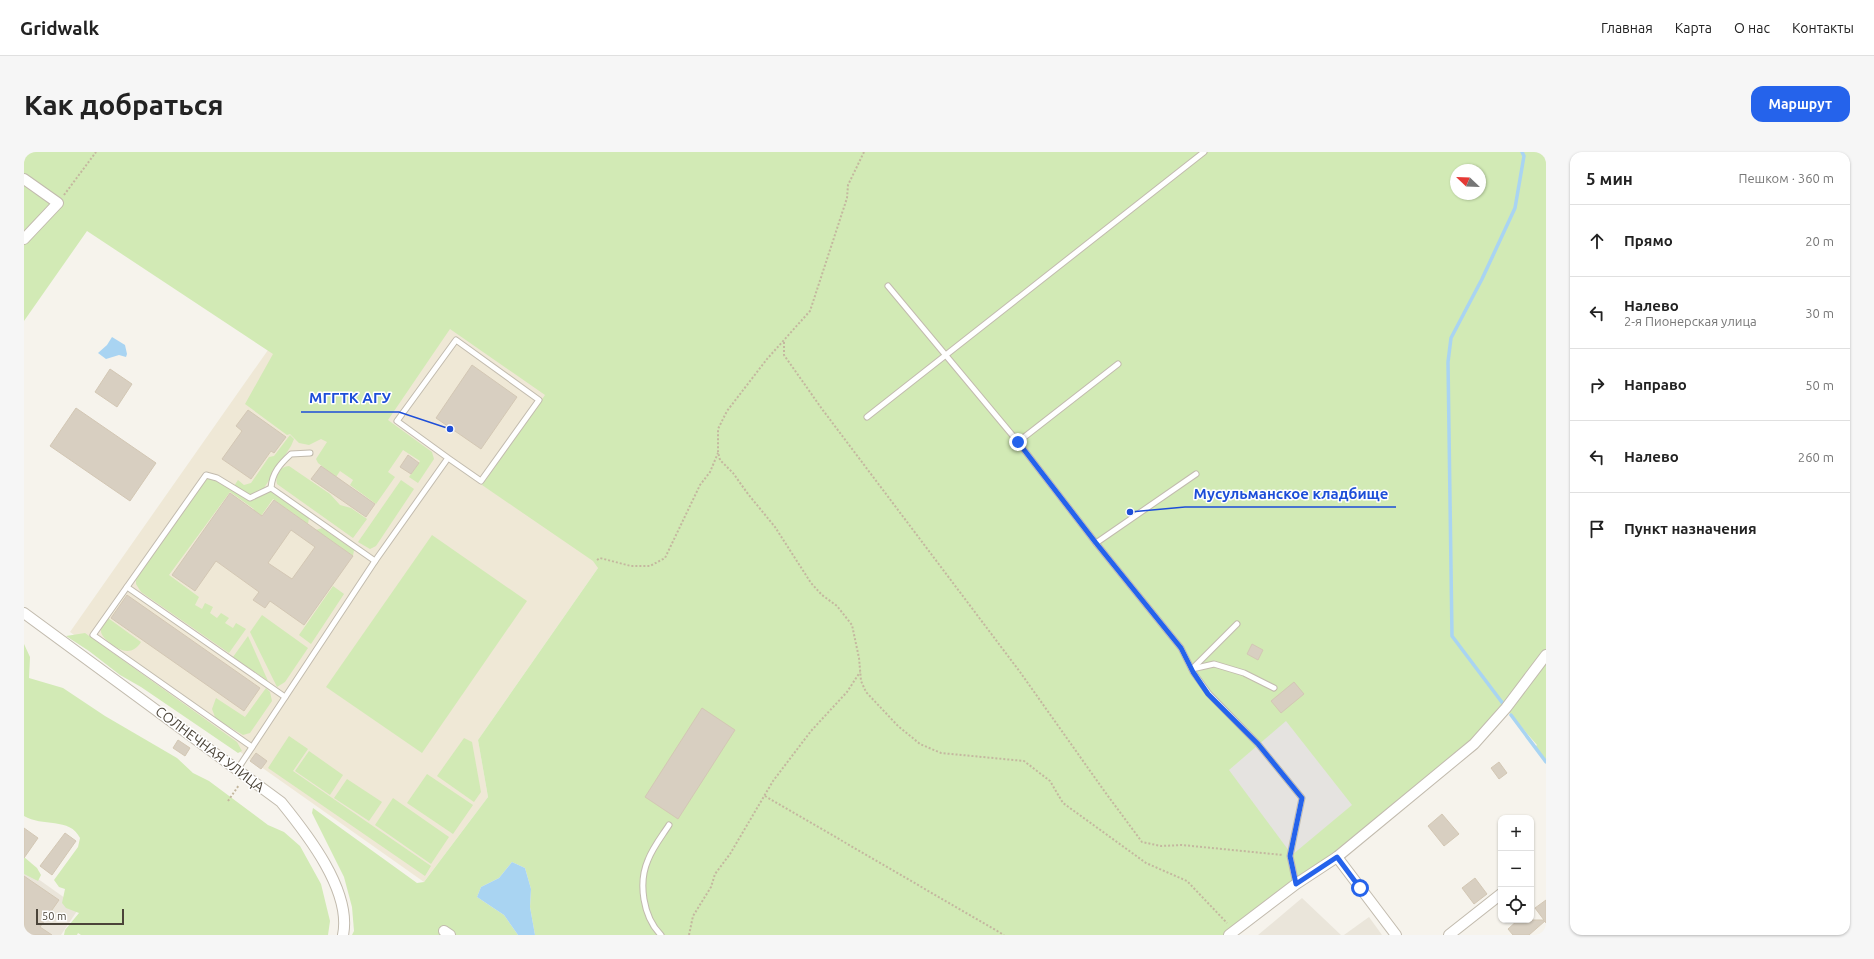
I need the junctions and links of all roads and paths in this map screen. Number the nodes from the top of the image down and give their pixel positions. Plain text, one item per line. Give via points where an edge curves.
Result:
1 (96, 152) edge
2 (864, 152) edge
3 (1204, 152) edge
4 (24, 179) edge
5 (58, 203) junction
6 (24, 239) edge
7 (888, 286) dead end
8 (784, 341) junction
9 (945, 355) junction
10 (1118, 364) dead end
11 (867, 417) dead end
12 (1018, 442) junction
13 (718, 452) junction
14 (310, 454) dead end
15 (448, 458) junction
16 (1196, 474) dead end
17 (271, 488) junction
18 (1096, 543) junction
19 (597, 560) dead end
20 (375, 561) junction
21 (127, 587) junction
22 (24, 613) edge
23 (1237, 624) dead end
24 (1546, 655) edge
25 (1192, 669) junction
26 (860, 672) junction
27 (1274, 688) dead end
28 (286, 697) junction
29 (252, 748) junction
30 (237, 770) junction
31 (240, 784) dead end
32 (765, 796) junction
33 (228, 801) dead end
34 (669, 825) dead end
35 (1290, 856) junction
36 (1337, 857) junction
37 (1296, 884) junction
38 (1498, 896) edge
39 (344, 931) edge
40 (1232, 933) edge
41 (661, 935) edge
42 (690, 935) edge
43 (1004, 935) edge
44 (1396, 935) edge
45 (1449, 935) edge

1 - 5 path
2 - 8 path via 848,184 847,198 810,311
3 - 9 lane
4 - 5 street
5 - 6 street
7 - 9 lane
8 - 13 path via 727,411 718,429
8 - 35 path via 784,355 822,409 978,616 1142,842 1161,846 1182,845
9 - 11 lane
9 - 12 lane
10 - 12 lane
12 - 18 lane
13 - 19 path via 665,558 650,566 631,566 600,558
13 - 26 path via 720,460 734,473 775,527 811,583 837,606 852,625
14 - 17 lane via 291,454 274,473
15 - 15 lane via 397,421 456,340 539,400 481,481
15 - 20 lane
16 - 18 lane
17 - 20 lane
17 - 21 lane via 250,498 217,478 206,475
18 - 25 lane via 1181,648
20 - 28 lane
21 - 28 lane
21 - 29 lane via 93,635
22 - 30 street, СОЛНЕЧНАЯ УЛИЦА
23 - 25 lane
24 - 36 street via 1506,708 1474,744
25 - 27 lane via 1214,664 1244,673
25 - 35 lane via 1208,694 1258,744 1302,798
26 - 32 path via 847,692 810,731
26 - 40 path via 866,692 898,726 920,744 941,753 1024,762 1050,781 1063,803 1115,842 1146,863 1187,881
28 - 29 lane
29 - 30 lane
30 - 39 street, СОЛНЕЧНАЯ УЛИЦА via 281,802 307,834 330,872 340,901
31 - 33 path
32 - 42 path via 715,874 692,916
32 - 43 path
34 - 41 lane via 648,860 644,881 644,906
35 - 37 lane
36 - 37 street
36 - 44 street
37 - 40 street
38 - 45 street

